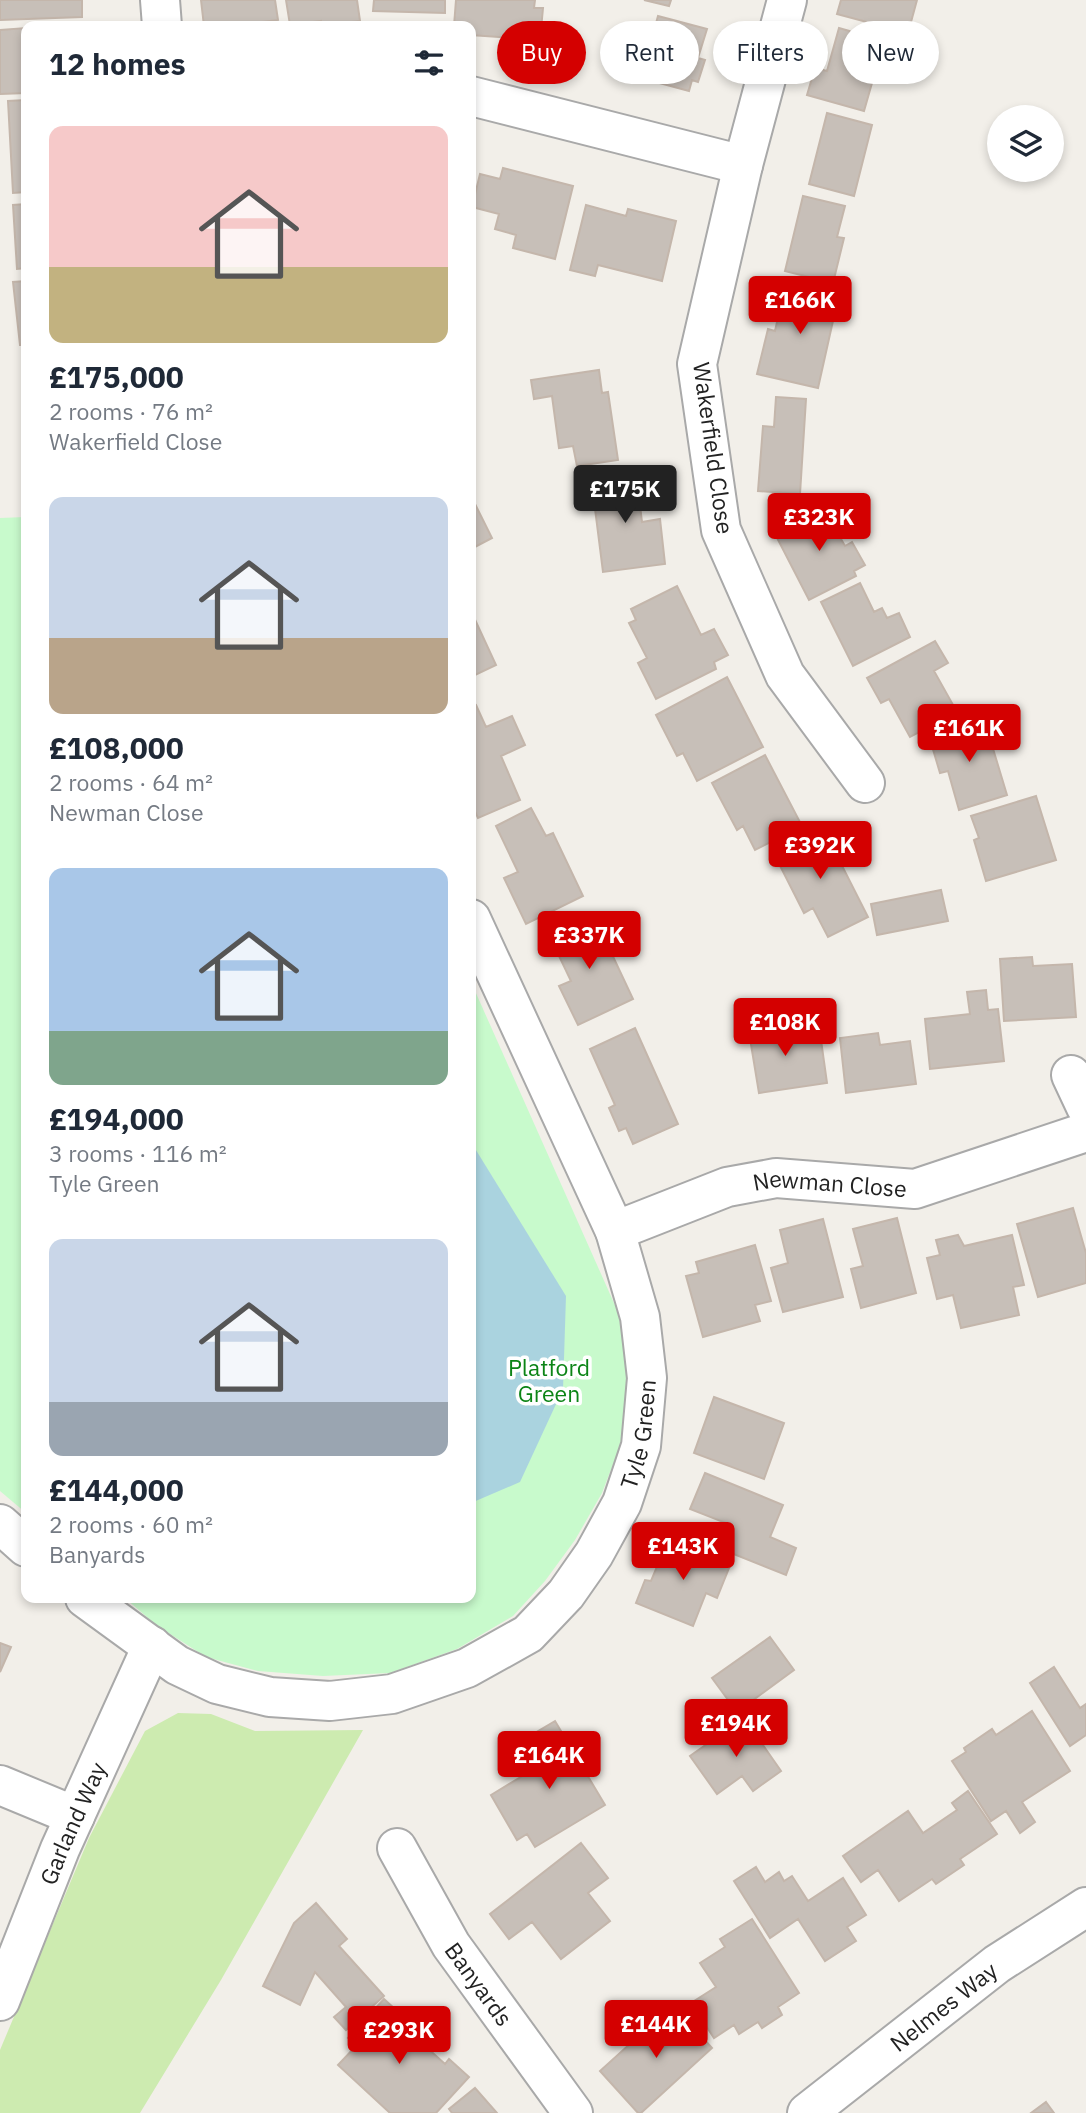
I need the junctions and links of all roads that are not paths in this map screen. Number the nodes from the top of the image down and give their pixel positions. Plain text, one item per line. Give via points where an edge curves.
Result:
1 (160, 0) edge
2 (787, 0) edge
3 (162, 21) edge
4 (476, 97) edge
5 (743, 165) junction
6 (865, 783) dead end
7 (476, 930) edge
8 (1086, 1132) edge
9 (615, 1231) junction
10 (0, 1524) edge
11 (21, 1543) edge
12 (92, 1603) edge
13 (152, 1646) junction
14 (0, 1785) edge
15 (75, 1816) junction
16 (397, 1848) dead end
17 (1086, 1907) edge
18 (0, 2001) edge
19 (573, 2113) edge
20 (807, 2113) edge

1 - 3 street
2 - 5 street, Wakerfield Close
4 - 5 street
5 - 6 street, Wakerfield Close via 697,364 721,530 785,674
7 - 9 street, Tyle Green
8 - 9 street, Newman Close via 915,1189 776,1178 727,1187
9 - 13 street, Tyle Green via 640,1317 646,1366 641,1446 622,1503 594,1554 566,1594 528,1634 467,1668 392,1695 330,1701 270,1697 217,1684 177,1665
10 - 11 street
12 - 13 street
13 - 15 street, Garland Way
14 - 15 street
15 - 18 street, Garland Way
16 - 19 street, Banyards via 451,1945
17 - 20 street, Nelmes Way via 996,1964

